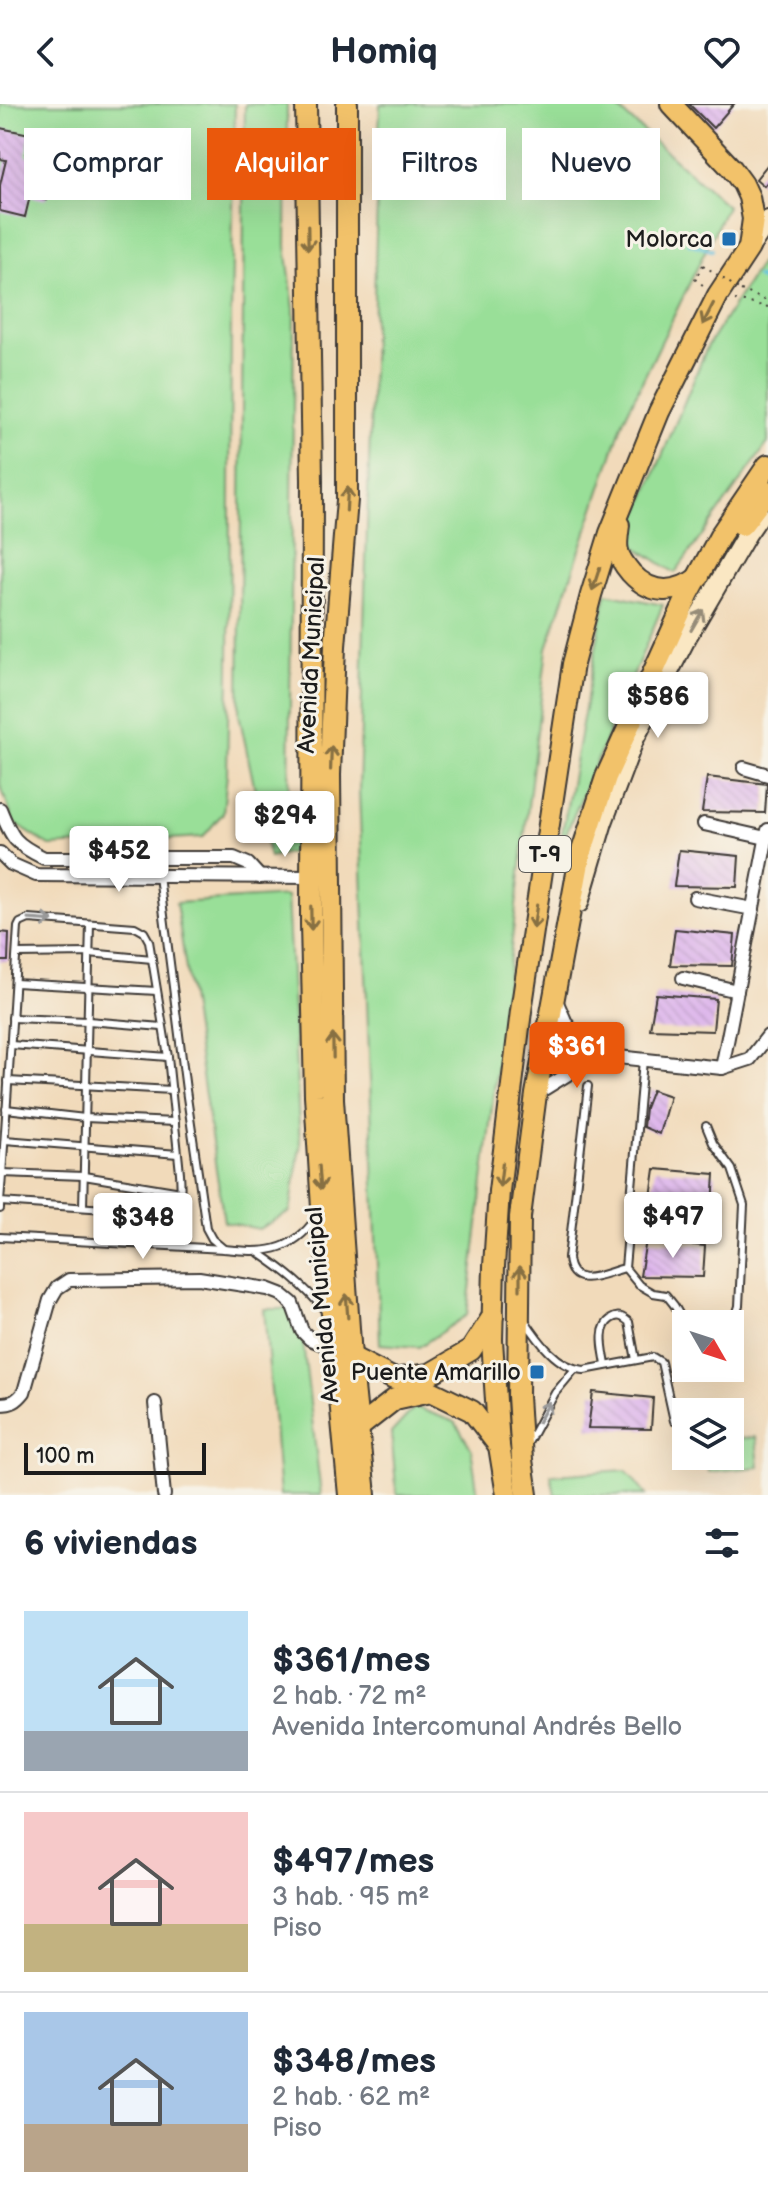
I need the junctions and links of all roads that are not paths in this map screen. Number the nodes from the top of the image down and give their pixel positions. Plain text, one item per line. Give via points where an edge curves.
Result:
1 (306, 104) edge
2 (347, 104) edge
3 (671, 104) edge
4 (768, 220) edge
5 (749, 248) junction
6 (768, 465) edge
7 (768, 491) edge
8 (624, 498) junction
9 (768, 504) edge
10 (696, 579) junction
11 (744, 768) dead end
12 (768, 775) edge
13 (0, 809) edge
14 (704, 824) dead end
15 (767, 834) edge
16 (0, 853) edge
17 (159, 876) junction
18 (260, 877) junction
19 (311, 877) junction
20 (695, 898) dead end
21 (753, 909) junction
22 (90, 924) junction
23 (89, 953) junction
24 (17, 954) junction
25 (152, 959) junction
26 (683, 978) dead end
27 (15, 983) junction
28 (88, 988) junction
29 (557, 989) junction
30 (157, 991) junction
31 (737, 991) junction
32 (12, 1018) junction
33 (88, 1021) junction
34 (162, 1027) junction
35 (768, 1036) edge
36 (11, 1045) junction
37 (87, 1050) junction
38 (599, 1055) junction
39 (168, 1057) junction
40 (643, 1060) junction
41 (722, 1068) junction
42 (8, 1081) junction
43 (86, 1086) junction
44 (588, 1086) dead end
45 (172, 1090) junction
46 (536, 1094) junction
47 (6, 1109) junction
48 (85, 1118) junction
49 (175, 1122) junction
50 (706, 1126) dead end
51 (5, 1140) junction
52 (85, 1146) junction
53 (178, 1154) junction
54 (2, 1173) junction
55 (84, 1176) junction
56 (181, 1192) junction
57 (0, 1202) edge
58 (83, 1207) junction
59 (322, 1208) junction
60 (0, 1209) edge
61 (0, 1237) edge
62 (224, 1249) junction
63 (259, 1253) junction
64 (625, 1268) junction
65 (677, 1310) edge
66 (738, 1310) edge
67 (520, 1313) junction
68 (493, 1316) junction
69 (332, 1319) junction
70 (343, 1353) junction
71 (636, 1360) junction
72 (606, 1365) junction
73 (575, 1369) junction
74 (155, 1403) dead end
75 (0, 1404) edge
76 (672, 1412) edge
77 (358, 1428) junction
78 (499, 1446) junction
79 (522, 1460) junction
80 (164, 1495) edge
81 (349, 1495) edge
82 (365, 1495) edge
83 (507, 1495) edge
84 (527, 1495) edge

1 -> 19 highway, Avenida Municipal
70 -> 2 highway, Avenida Municipal via 333,1099 330,775 347,500
3 - 5 highway via 743,184 753,219
4 - 5 main road, T-9
5 -> 8 highway, T-9 via 718,295 659,412
6 - 10 highway
7 - 10 highway
8 - 10 highway via 618,551 627,569 648,588 661,590
8 -> 68 highway, T-9 via 573,664 516,1050 499,1191
29 -> 9 main road, T-9 via 596,845 634,740 687,637
10 - 29 highway via 606,777 580,857
11 - 12 street
13 - 18 street via 10,834 44,858 234,858
14 - 15 street
15 - 21 street
16 - 17 street via 36,875
17 - 18 street
17 - 62 lane via 206,1228
18 - 19 street
19 -> 59 highway, Avenida Municipal
20 - 21 street
21 - 31 street
22 - 23 lane
24 -> 22 lane via 18,927 24,920
22 - 25 lane via 144,932
23 - 24 lane
23 - 25 lane
23 - 28 lane
24 - 27 lane
25 - 30 lane
26 - 31 street
27 - 28 lane
27 - 32 lane
28 - 30 lane
28 - 33 lane
29 - 38 street via 566,1023
29 - 46 highway, T-9
30 - 34 lane
31 - 41 street
32 - 33 lane
32 - 36 lane
33 - 34 lane
33 - 37 lane
34 - 39 lane
35 - 41 street via 750,1059
36 - 37 lane
36 - 42 lane
37 - 39 lane
37 - 43 lane
38 - 40 street
38 - 46 street
39 - 45 lane
40 - 41 street
40 - 64 lane
42 - 43 lane
42 - 47 lane
43 - 45 lane
43 - 48 lane
44 - 64 lane via 569,1267 584,1279
45 - 49 lane
67 -> 46 highway, T-9 via 520,1217
47 - 48 lane
47 - 51 lane
48 - 49 lane
48 - 52 lane
49 - 53 lane
50 - 66 lane via 732,1169 744,1205
51 - 52 lane
51 - 54 lane
52 - 53 lane
52 - 55 lane
53 - 56 lane
54 - 55 lane
54 - 57 lane
55 - 56 lane
55 - 58 lane
56 - 58 lane via 173,1212
57 - 58 lane
57 - 60 lane
59 - 63 lane via 307,1230 285,1246
59 - 69 highway, Avenida Municipal
61 - 62 lane
62 - 63 lane
63 - 69 lane via 311,1293
64 - 65 lane via 639,1285 666,1295
67 - 73 lane via 544,1346
67 - 79 highway, T-9
68 - 70 highway via 471,1350 430,1374 394,1379
68 - 78 highway, T-9
69 - 70 highway, Avenida Municipal
70 - 75 street via 310,1339 292,1303 268,1289 199,1278 69,1280 50,1300 24,1392 17,1400
70 - 77 highway, Avenida Municipal
70 - 81 highway, Avenida Municipal
71 - 72 lane
71 - 72 lane via 629,1322 613,1316 602,1333
71 - 76 lane via 653,1357 661,1362
72 - 73 lane
79 -> 73 lane via 555,1393
74 - 80 street
77 - 78 highway via 395,1399 431,1391 472,1411
77 - 82 highway, Avenida Municipal
78 - 83 highway, T-9
79 - 84 highway, T-9

